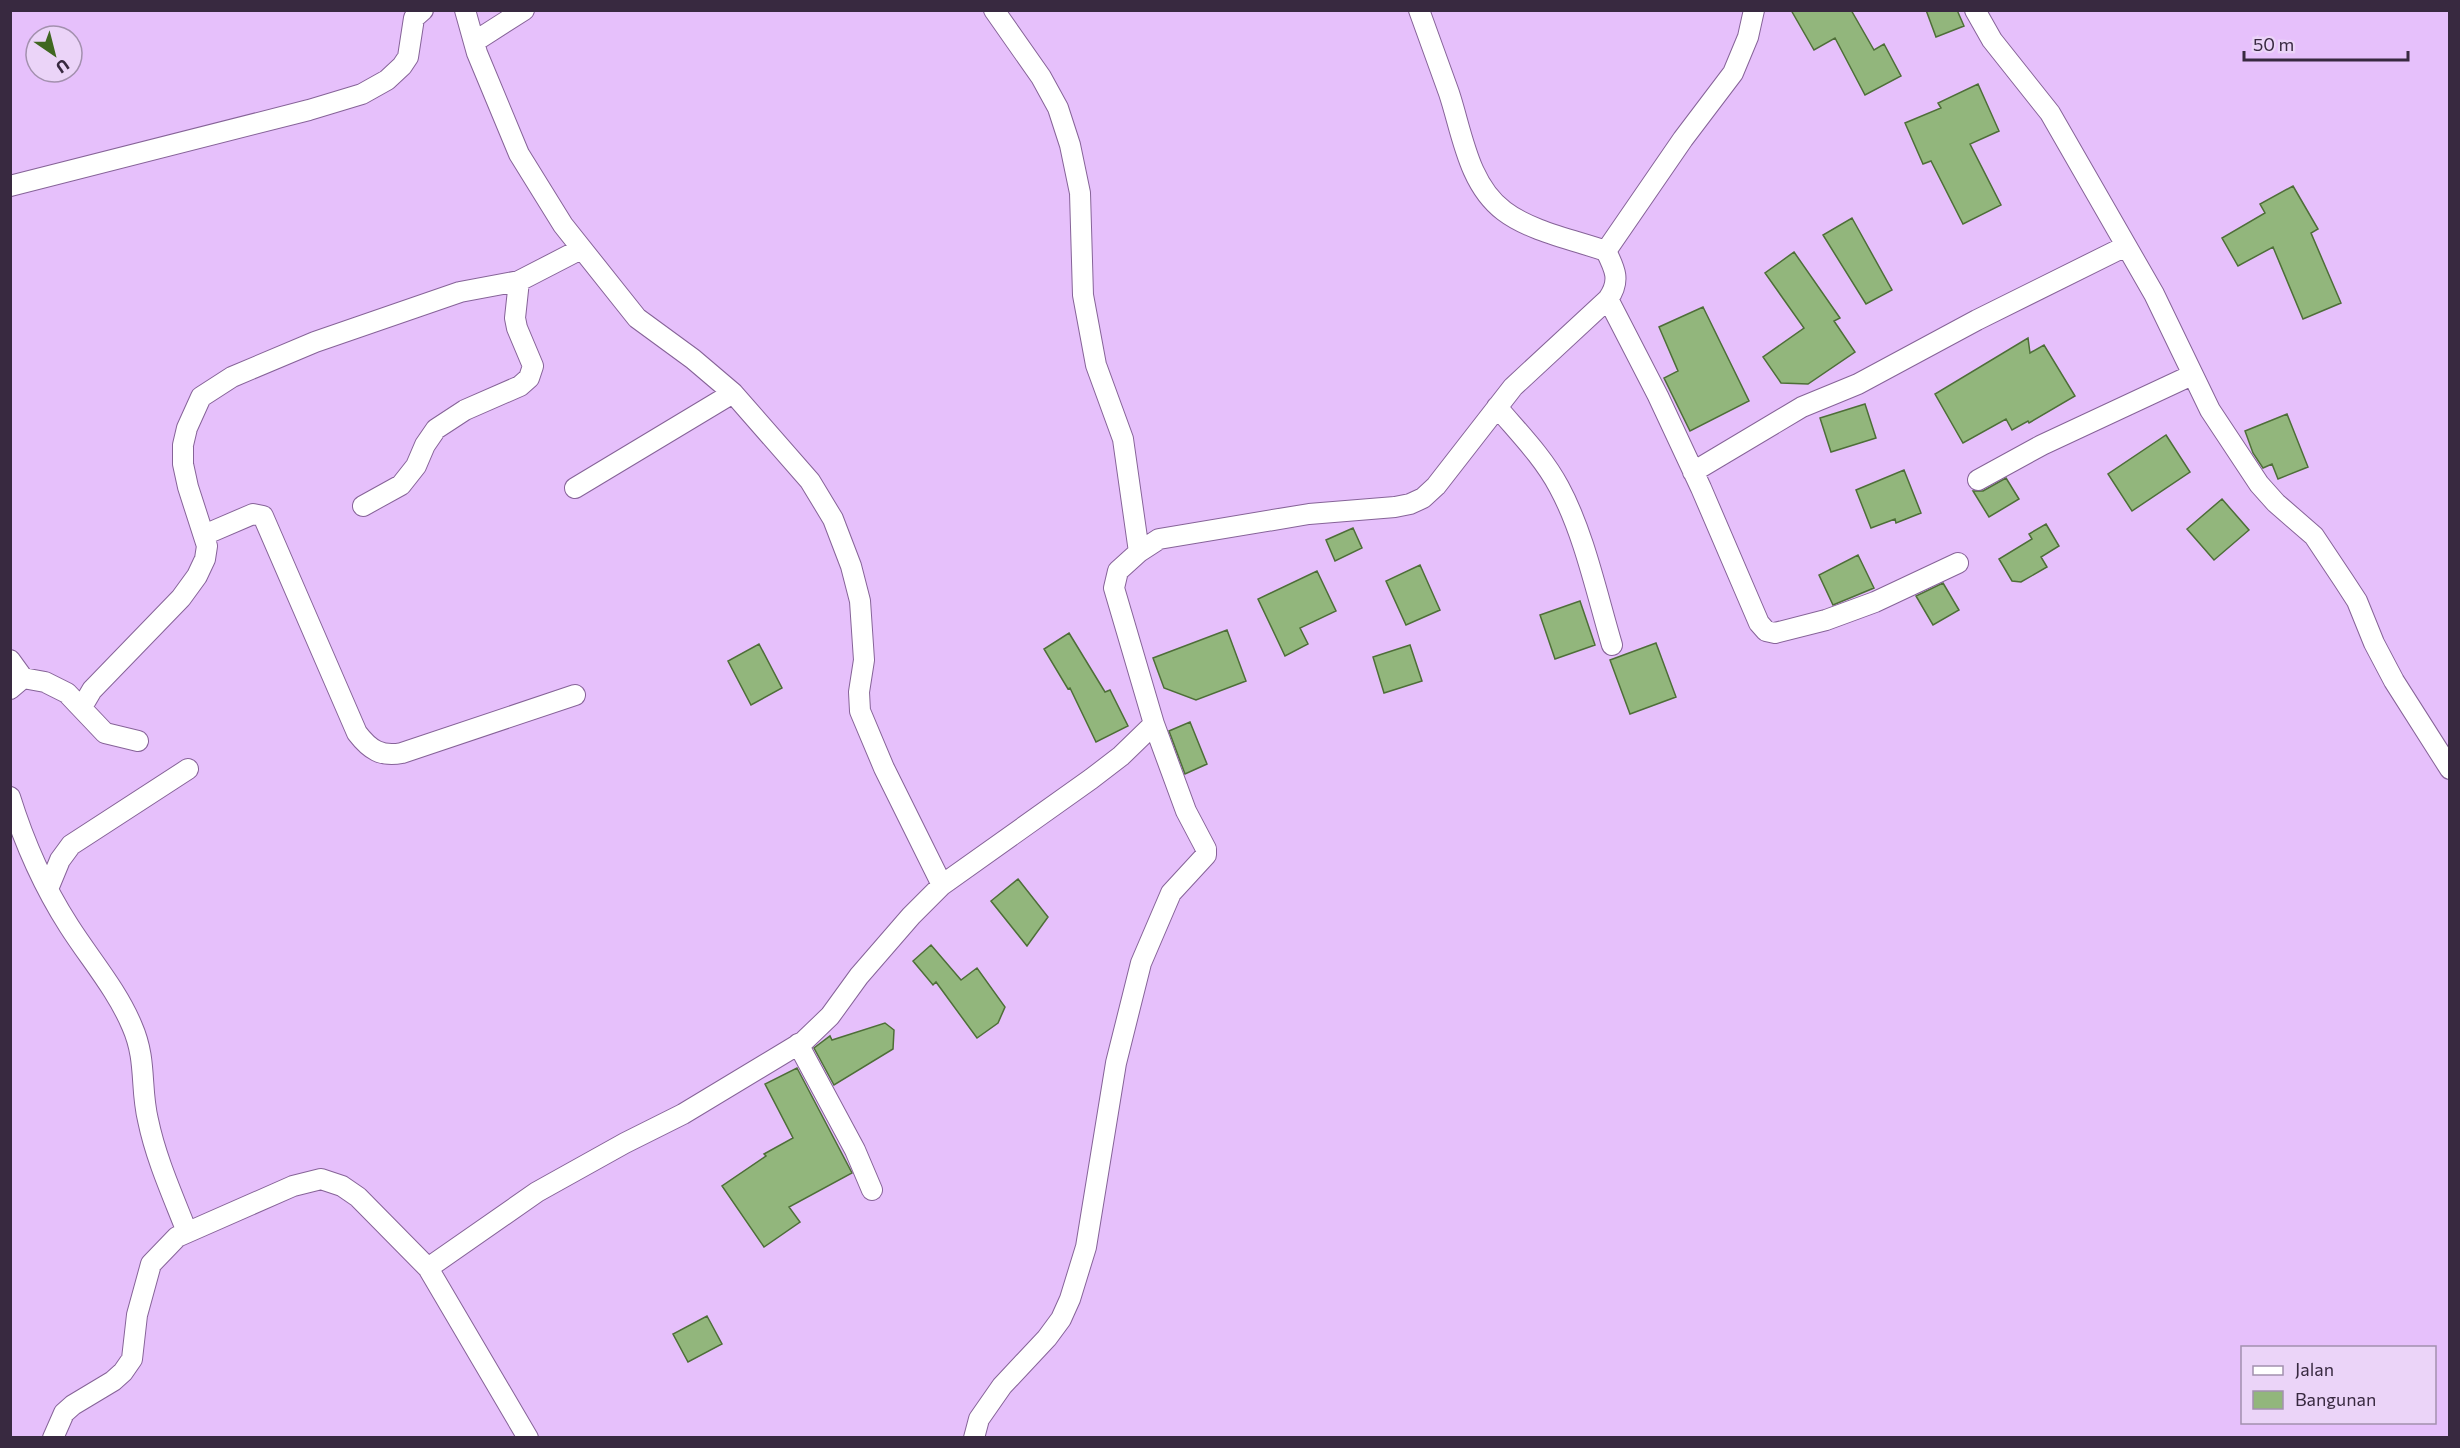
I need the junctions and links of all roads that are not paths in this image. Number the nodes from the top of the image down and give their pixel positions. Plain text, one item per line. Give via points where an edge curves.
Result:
1 (423, 10) edge
2 (465, 10) edge
3 (524, 10) edge
4 (994, 10) edge
5 (1419, 10) edge
6 (1754, 10) edge
7 (1975, 10) edge
8 (474, 42) junction
9 (10, 186) edge
10 (2126, 246) junction
11 (581, 249) junction
12 (1606, 252) junction
13 (519, 281) junction
14 (1608, 299) junction
15 (2192, 375) junction
16 (733, 393) junction
17 (1497, 407) junction
18 (1693, 472) junction
19 (1978, 480) dead end
20 (575, 488) dead end
21 (363, 506) dead end
22 (204, 535) junction
23 (1139, 552) junction
24 (1958, 563) dead end
25 (1612, 645) dead end
26 (10, 660) edge
27 (17, 683) edge
28 (574, 695) dead end
29 (82, 707) junction
30 (1154, 724) junction
31 (138, 741) dead end
32 (188, 769) dead end
33 (2450, 769) edge
34 (10, 797) edge
35 (942, 885) junction
36 (48, 889) junction
37 (798, 1044) junction
38 (872, 1190) dead end
39 (187, 1232) junction
40 (428, 1268) junction
41 (53, 1437) edge
42 (528, 1437) edge
43 (974, 1437) edge

1 - 9 street via 414,18 408,57 402,66 362,94
2 - 8 street
3 - 8 street
4 - 23 street via 1041,77 1058,108 1070,145 1080,193 1084,305 1096,365 1123,439
5 - 12 street via 1472,170 1484,190 1505,212 1523,223
6 - 12 street via 1748,37 1732,73
7 - 10 street via 1996,45 2050,113
8 - 11 street via 519,154
10 - 15 street via 2154,294
10 - 18 street via 1858,384 1802,407
11 - 13 street
11 - 16 street via 637,318
12 - 14 street via 1617,277
13 - 21 street via 515,318 533,366 529,378 436,429 401,485
13 - 22 street via 460,292 315,342 232,377 201,397 187,428 183,464
14 - 17 street via 1534,365
14 - 18 street
15 - 19 street via 2042,445
15 - 33 street via 2259,484 2314,536 2344,581 2386,667
16 - 20 street
16 - 35 street via 810,481 833,519 860,601 864,660 860,711
17 - 23 street via 1436,486 1410,504 1309,514 1181,534 1159,539
17 - 25 street via 1559,486 1572,514
18 - 24 street via 1738,580 1767,631 1775,633 1826,620
22 - 28 street via 253,514 263,516 357,733 374,752 402,753
22 - 29 street via 205,559 197,576 160,621 92,690
23 - 30 street via 1118,572 1114,588
26 - 27 street
27 - 29 street via 58,688
29 - 31 street via 105,733
30 - 35 street via 1091,779
30 - 43 street via 1186,811 1206,849 1203,861 1171,894 1141,963 1116,1063 1086,1247 1070,1299 1047,1338 1002,1386 979,1419
32 - 36 street via 71,845
34 - 36 street
35 - 37 street via 859,976 830,1016
36 - 39 street via 132,1024 143,1063 147,1118 153,1141
37 - 38 street
37 - 40 street via 683,1114 537,1192
39 - 40 street via 293,1186 321,1179 358,1197
39 - 41 street via 151,1264 137,1315 132,1359 113,1381 64,1413
40 - 42 street

